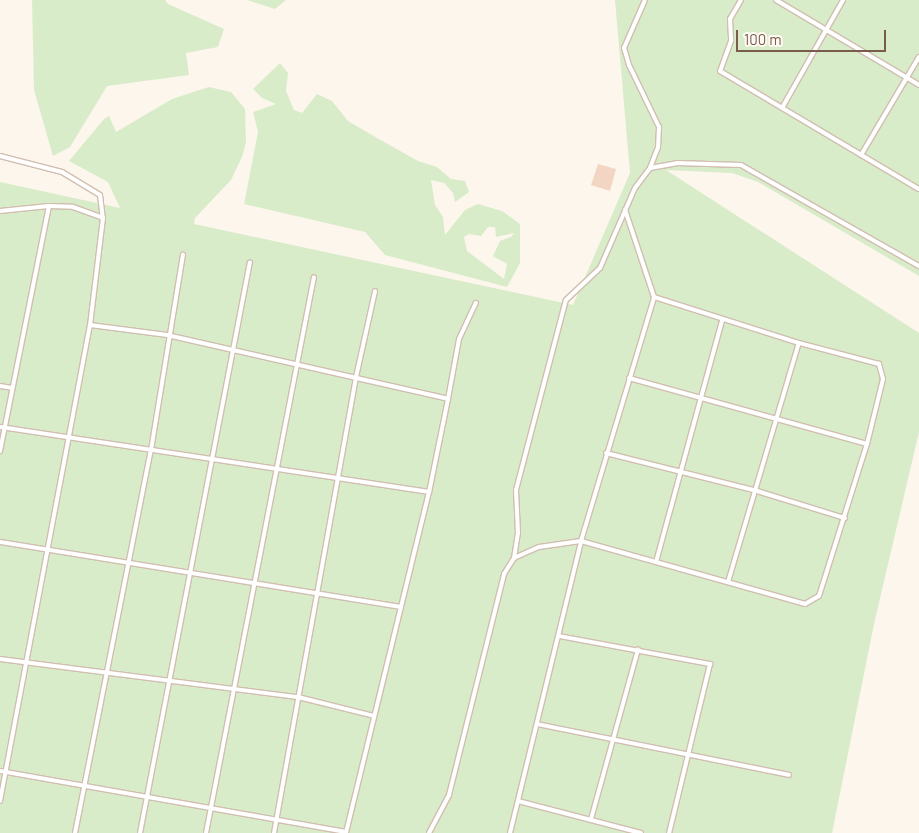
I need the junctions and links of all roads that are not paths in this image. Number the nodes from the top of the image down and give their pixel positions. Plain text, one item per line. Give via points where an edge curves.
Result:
1 (645, 0) edge
2 (741, 0) edge
3 (776, 0) edge
4 (843, 0) edge
5 (826, 29) junction
6 (919, 57) edge
7 (907, 78) junction
8 (919, 85) edge
9 (782, 108) junction
10 (861, 155) junction
11 (0, 156) edge
12 (650, 168) junction
13 (919, 189) edge
14 (49, 206) junction
15 (625, 210) junction
16 (0, 211) edge
17 (103, 218) junction
18 (183, 256) dead end
19 (250, 262) dead end
20 (919, 266) edge
21 (314, 277) dead end
22 (375, 291) dead end
23 (654, 297) junction
24 (476, 303) dead end
25 (722, 320) junction
26 (90, 325) junction
27 (168, 335) junction
28 (799, 343) junction
29 (234, 349) junction
30 (297, 363) junction
31 (356, 377) junction
32 (629, 378) junction
33 (0, 386) edge
34 (12, 388) junction
35 (701, 398) junction
36 (448, 399) junction
37 (776, 419) junction
38 (2, 428) edge
39 (67, 438) junction
40 (867, 444) junction
41 (151, 450) junction
42 (0, 451) edge
43 (606, 453) junction
44 (211, 461) junction
45 (275, 470) junction
46 (680, 470) junction
47 (337, 477) junction
48 (757, 491) junction
49 (429, 492) junction
50 (845, 518) junction
51 (581, 541) junction
52 (0, 542) edge
53 (47, 550) junction
54 (514, 558) junction
55 (656, 562) junction
56 (128, 563) junction
57 (189, 573) junction
58 (728, 582) junction
59 (254, 583) junction
60 (316, 593) junction
61 (401, 607) junction
62 (559, 636) junction
63 (638, 649) junction
64 (0, 659) edge
65 (26, 662) junction
66 (107, 672) junction
67 (169, 680) junction
68 (234, 689) junction
69 (298, 697) junction
70 (374, 716) junction
71 (537, 724) junction
72 (613, 739) junction
73 (689, 756) junction
74 (0, 771) edge
75 (6, 772) junction
76 (789, 775) dead end
77 (84, 786) junction
78 (146, 797) junction
79 (518, 801) junction
80 (0, 802) edge
81 (211, 808) junction
82 (591, 819) junction
83 (276, 820) junction
84 (346, 832) edge
85 (75, 833) edge
86 (140, 833) edge
87 (206, 833) edge
88 (274, 833) edge
89 (429, 833) edge
90 (510, 833) edge
91 (641, 833) edge
92 (670, 833) edge

1 - 12 lane via 624,48 659,127 658,147
2 - 9 lane via 730,19 731,40 720,71
3 - 5 lane
4 - 5 lane
5 - 7 lane
5 - 9 lane
6 - 7 lane
7 - 8 lane
7 - 10 lane
9 - 10 lane
10 - 13 lane
11 - 17 lane via 62,172 100,195
12 - 15 lane via 634,188
12 - 20 lane via 677,162 741,165
14 - 16 lane
14 - 17 lane via 73,207
14 - 34 lane
15 - 23 lane
15 - 54 lane via 600,268 566,300 516,490 518,532
17 - 26 lane
18 - 27 lane
19 - 29 lane
21 - 30 lane
22 - 31 lane
23 - 25 lane
23 - 32 lane
24 - 36 lane via 459,339
25 - 28 lane
25 - 35 lane
26 - 27 lane
26 - 39 lane
27 - 29 lane
27 - 41 lane
28 - 37 lane
28 - 40 lane via 879,364 883,379
29 - 30 lane
29 - 44 lane
30 - 31 lane
30 - 45 lane
31 - 36 lane
31 - 47 lane
32 - 35 lane
32 - 43 lane
33 - 34 lane
34 - 38 lane
35 - 37 lane
35 - 46 lane
36 - 49 lane
37 - 40 lane
37 - 48 lane
38 - 39 lane
38 - 42 lane
39 - 41 lane
39 - 53 lane
40 - 50 lane
41 - 44 lane
41 - 56 lane
43 - 46 lane
43 - 51 lane
44 - 45 lane
44 - 57 lane
45 - 47 lane
45 - 59 lane
46 - 48 lane
46 - 55 lane
47 - 49 lane
47 - 60 lane
48 - 50 lane
48 - 58 lane
49 - 61 lane
50 - 58 lane via 819,596 805,604
51 - 54 lane via 539,547
51 - 55 lane
51 - 62 lane
52 - 53 lane
53 - 56 lane
53 - 65 lane
54 - 89 lane via 504,574 449,795
55 - 58 lane
56 - 57 lane
56 - 66 lane
57 - 59 lane
57 - 67 lane
59 - 60 lane
59 - 68 lane
60 - 61 lane
60 - 69 lane
61 - 70 lane
62 - 63 lane
62 - 71 lane
63 - 72 lane
63 - 73 lane via 710,664
64 - 65 lane
65 - 66 lane
65 - 75 lane
66 - 67 lane
66 - 77 lane
67 - 68 lane
67 - 78 lane
68 - 69 lane
68 - 81 lane
69 - 70 lane
69 - 83 lane
70 - 84 lane
71 - 72 lane
71 - 79 lane
72 - 73 lane
72 - 82 lane
73 - 76 lane
73 - 92 lane
74 - 75 lane
75 - 77 lane
75 - 80 lane
77 - 78 lane
77 - 85 lane
78 - 81 lane
78 - 86 lane
79 - 82 lane
79 - 90 lane
81 - 83 lane
81 - 87 lane
82 - 91 lane
83 - 84 lane
83 - 88 lane

